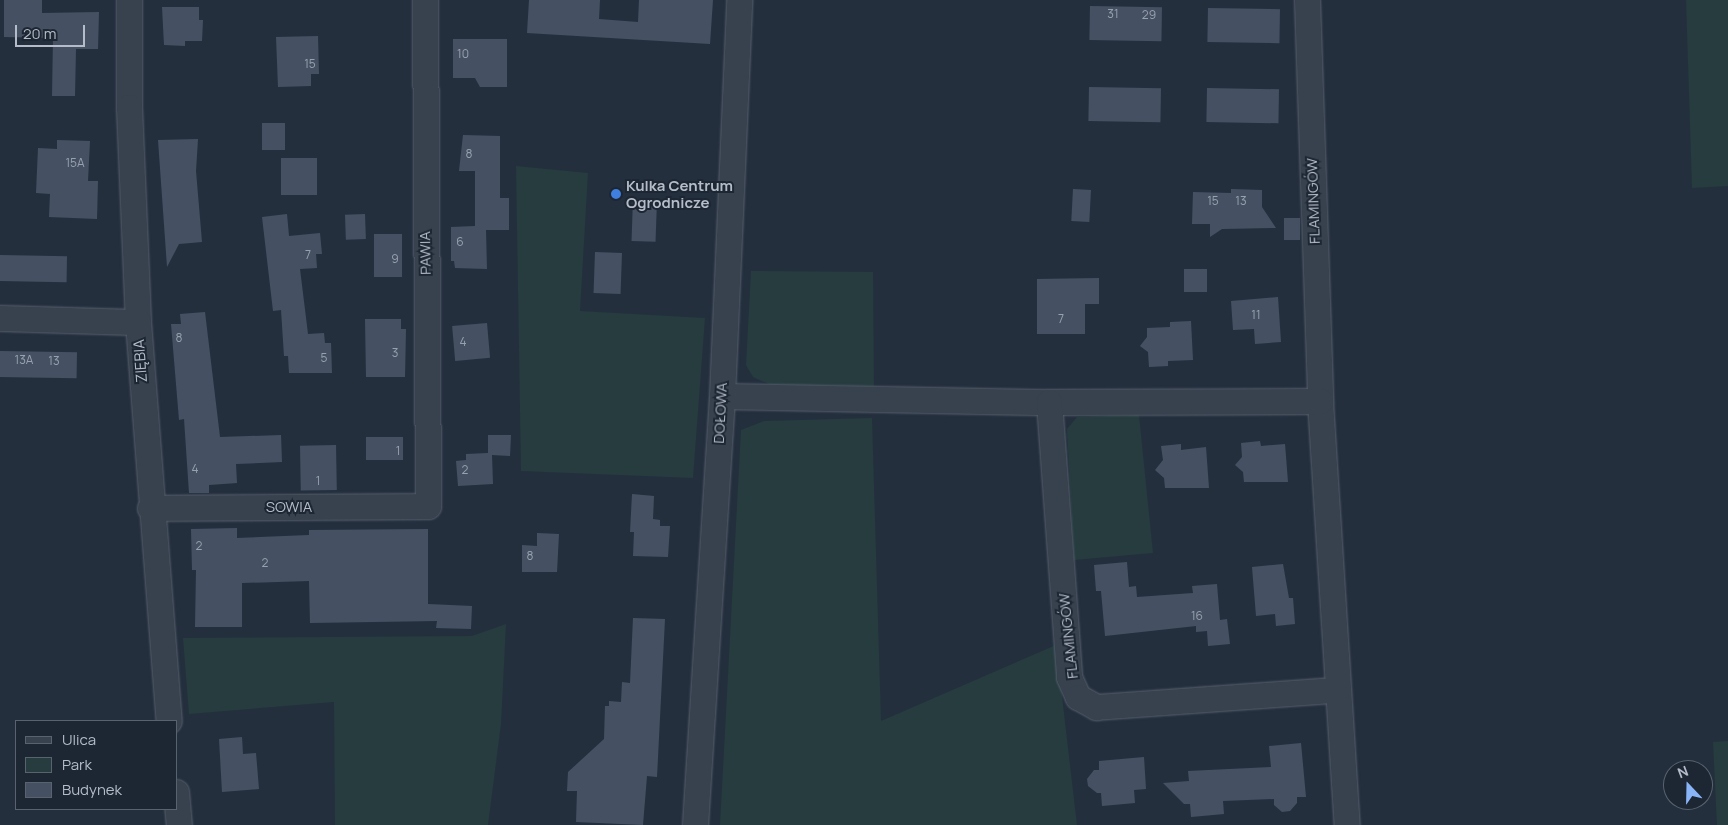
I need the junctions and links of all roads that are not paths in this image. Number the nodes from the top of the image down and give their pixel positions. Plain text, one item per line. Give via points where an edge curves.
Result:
1 (129, 0) edge
2 (425, 0) edge
3 (739, 0) edge
4 (1307, 0) edge
5 (0, 318) edge
6 (138, 322) junction
7 (722, 396) junction
8 (1320, 401) junction
9 (1049, 402) junction
10 (428, 506) joint
11 (150, 508) junction
12 (1336, 690) junction
13 (169, 720) edge
14 (178, 808) edge
15 (180, 825) edge
16 (695, 825) edge
17 (1347, 825) edge

1 - 6 street, ZIĘBIA via 129,107
2 - 10 street, PAWIA
3 - 7 street, DOŁOWA
4 - 8 street, FLAMINGÓW
5 - 6 street
6 - 11 street, ZIĘBIA
7 - 9 street
7 - 16 street, DOŁOWA
8 - 9 street
8 - 12 street, FLAMINGÓW
9 - 12 street, FLAMINGÓW via 1069,677 1078,697 1096,707
10 - 11 street, SOWIA
11 - 13 street, ZIĘBIA
12 - 17 street, FLAMINGÓW
14 - 15 street

